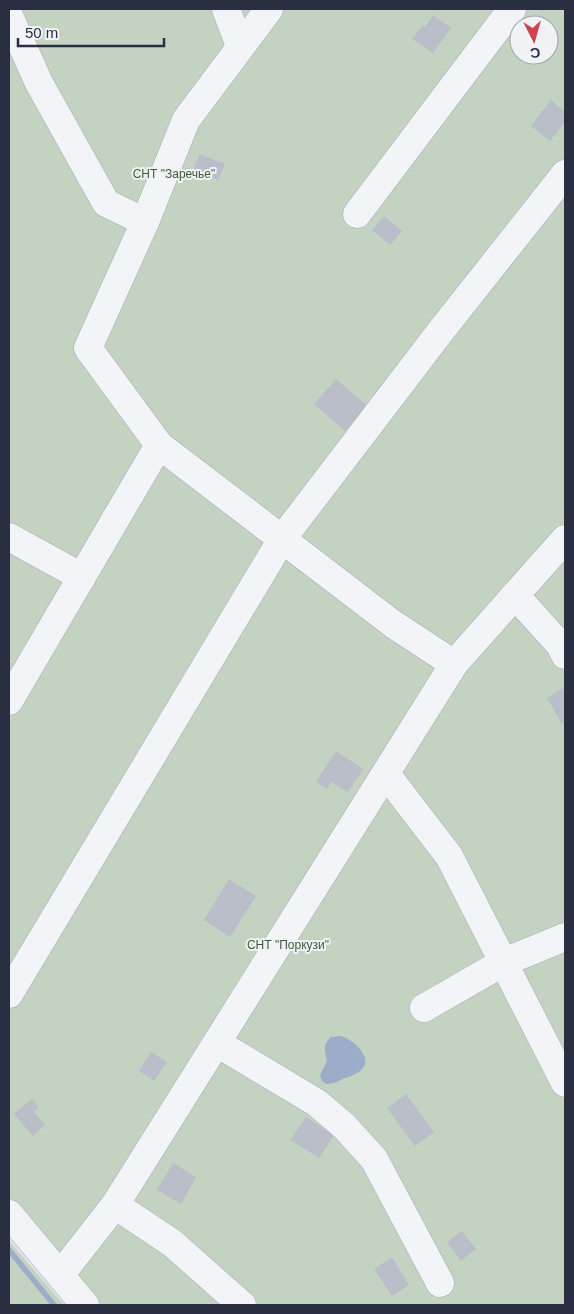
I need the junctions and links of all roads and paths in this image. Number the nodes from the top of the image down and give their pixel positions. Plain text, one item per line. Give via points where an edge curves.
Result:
1 (226, 9) edge
2 (269, 9) edge
3 (512, 9) edge
4 (9, 16) edge
5 (240, 46) junction
6 (565, 174) edge
7 (357, 214) dead end
8 (145, 222) junction
9 (159, 445) junction
10 (9, 537) edge
11 (282, 539) junction
12 (565, 539) edge
13 (82, 577) junction
14 (515, 595) junction
15 (565, 655) edge
16 (454, 664) junction
17 (9, 701) edge
18 (386, 774) junction
19 (565, 937) edge
20 (504, 962) junction
21 (9, 994) edge
22 (424, 1008) dead end
23 (217, 1043) junction
24 (565, 1083) edge
25 (114, 1205) junction
26 (9, 1214) edge
27 (61, 1274) junction
28 (440, 1283) dead end
29 (85, 1305) edge
30 (242, 1305) edge

1 - 5 street
2 - 5 street
3 - 7 street
4 - 8 street via 39,83 106,203
5 - 8 street via 186,120
6 - 11 street
8 - 9 street via 88,348
9 - 11 street
9 - 13 street
10 - 13 street
11 - 16 street via 393,624
11 - 21 street
12 - 14 street
13 - 17 street
14 - 15 street via 560,645
14 - 16 street
16 - 18 street
18 - 20 street via 449,856
18 - 23 street
19 - 20 street
20 - 22 street
20 - 24 street
23 - 25 street
23 - 28 street via 317,1103 344,1126 374,1159
25 - 27 street
25 - 30 street via 172,1243
26 - 27 street
27 - 29 street

